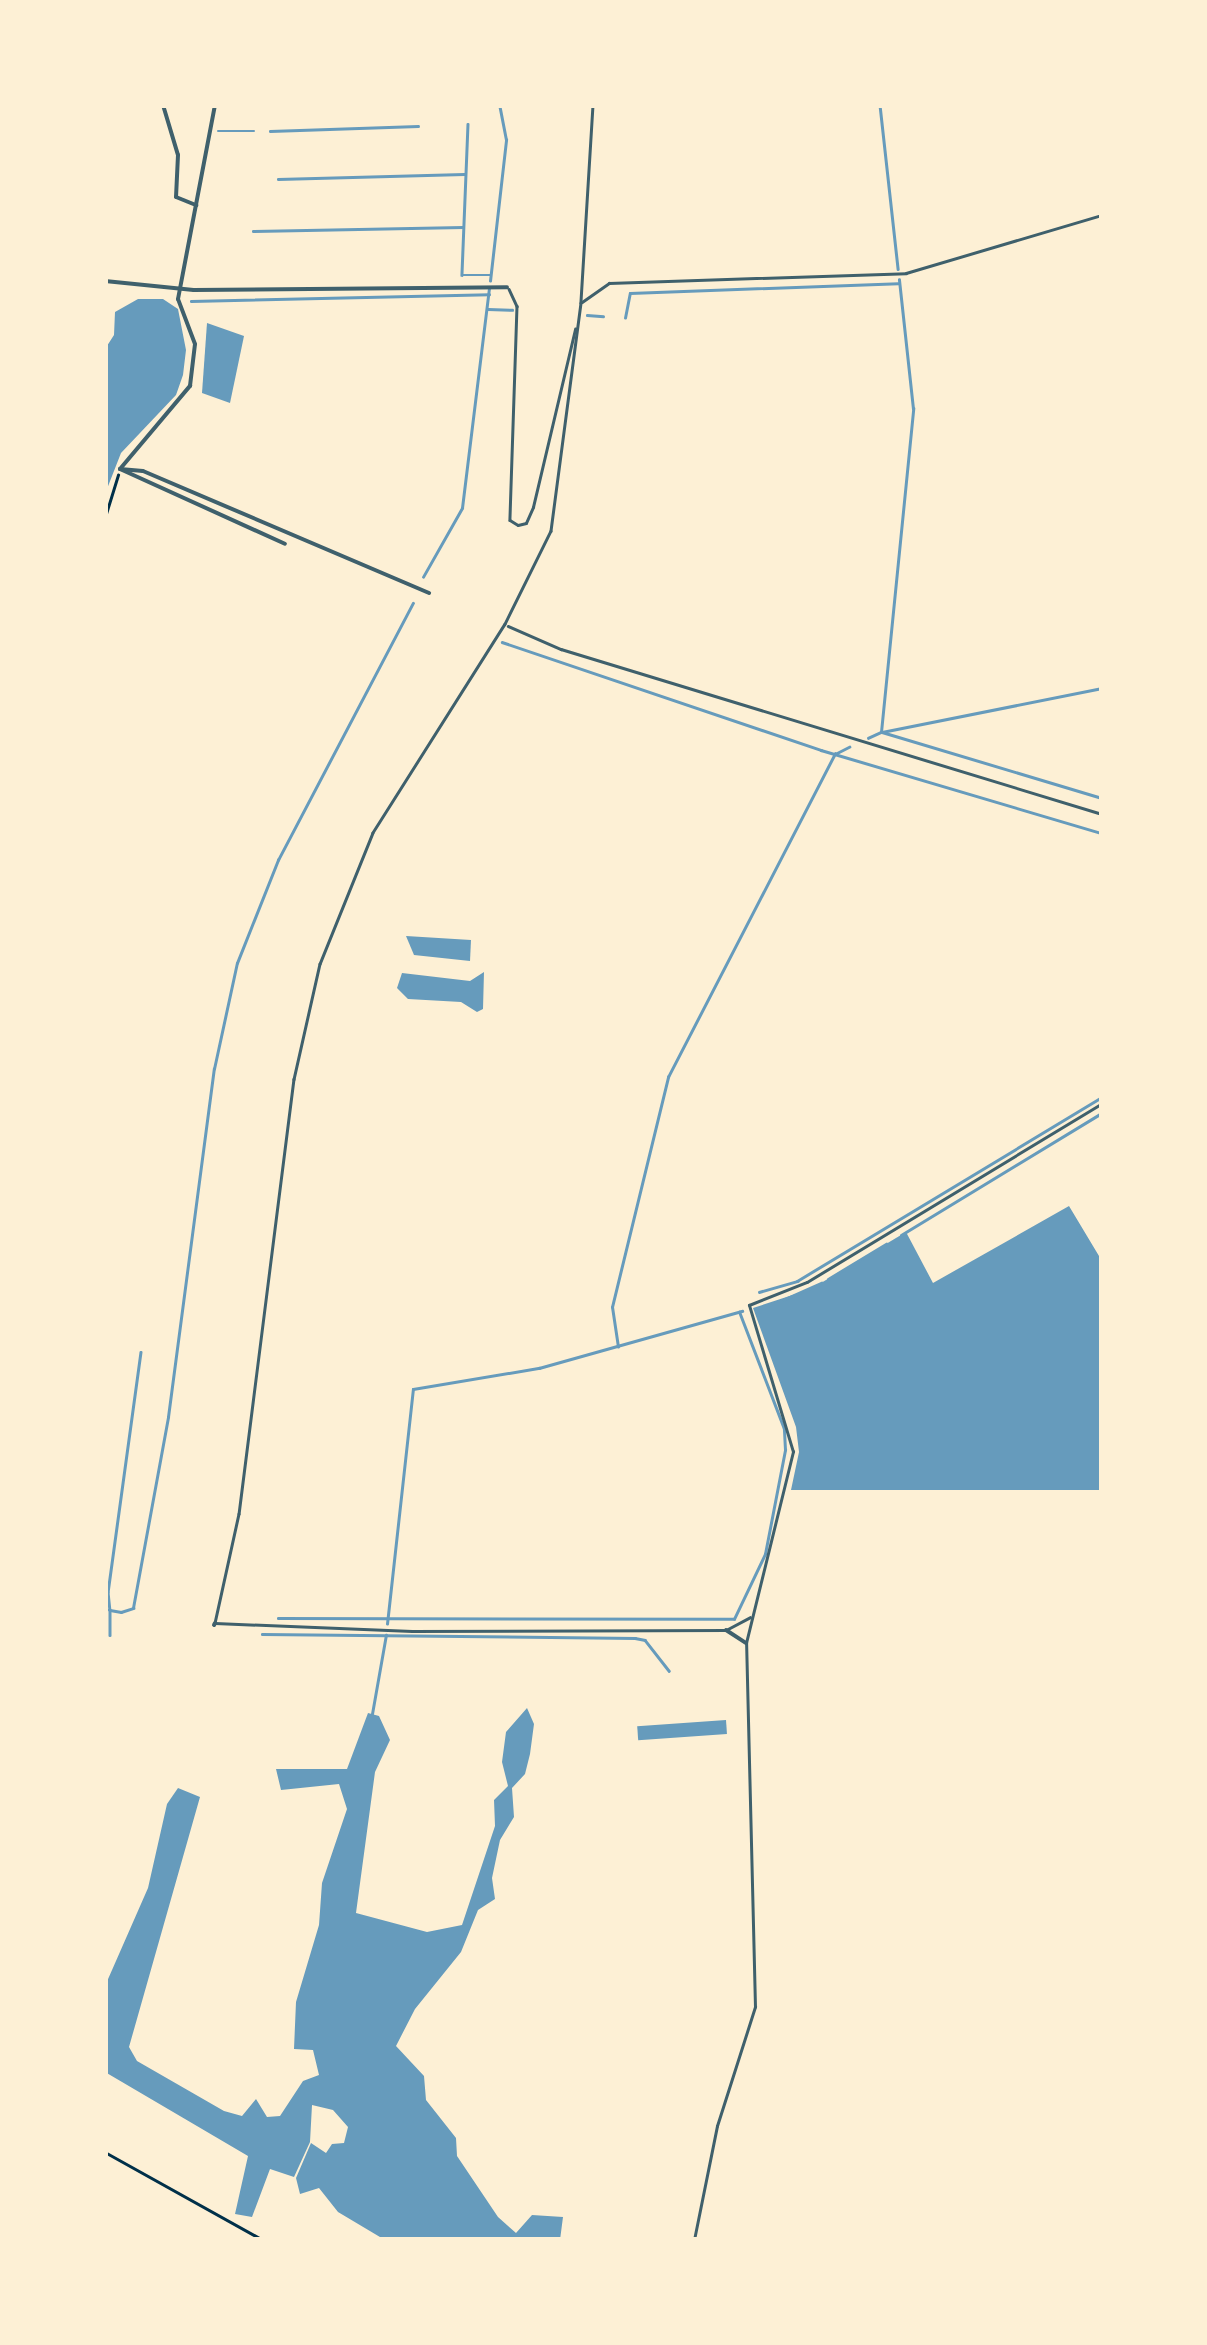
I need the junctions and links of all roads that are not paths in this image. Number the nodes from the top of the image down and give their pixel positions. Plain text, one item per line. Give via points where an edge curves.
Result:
1 (162, 105) edge
2 (214, 105) edge
3 (593, 105) edge
4 (196, 205) junction
5 (1102, 215) edge
6 (105, 280) edge
7 (507, 287) joint
8 (179, 289) junction
9 (581, 303) junction
10 (577, 323) junction
11 (120, 469) junction
12 (284, 544) dead end
13 (430, 593) dead end
14 (505, 624) junction
15 (1102, 814) edge
16 (1102, 1103) edge
17 (750, 1617) junction
18 (726, 1630) junction
19 (746, 1643) junction
20 (694, 2240) edge

1 - 4 street via 178,155 176,197
2 - 4 street
3 - 9 lane
4 - 8 street
5 - 9 lane via 906,273 609,283
6 - 8 street
7 - 8 street
7 - 10 lane via 517,306 510,520 518,525 533,507
8 - 11 street via 194,344 190,386
9 - 10 lane
10 - 14 lane via 551,531
11 - 12 street
11 - 13 street via 143,470
14 - 15 lane via 561,648
14 - 18 lane via 372,833 320,964 294,1080 239,1514 215,1624
16 - 17 lane via 808,1282 748,1305 793,1444
17 - 18 lane
17 - 19 lane
18 - 19 street
19 - 20 lane via 755,2008 717,2126

